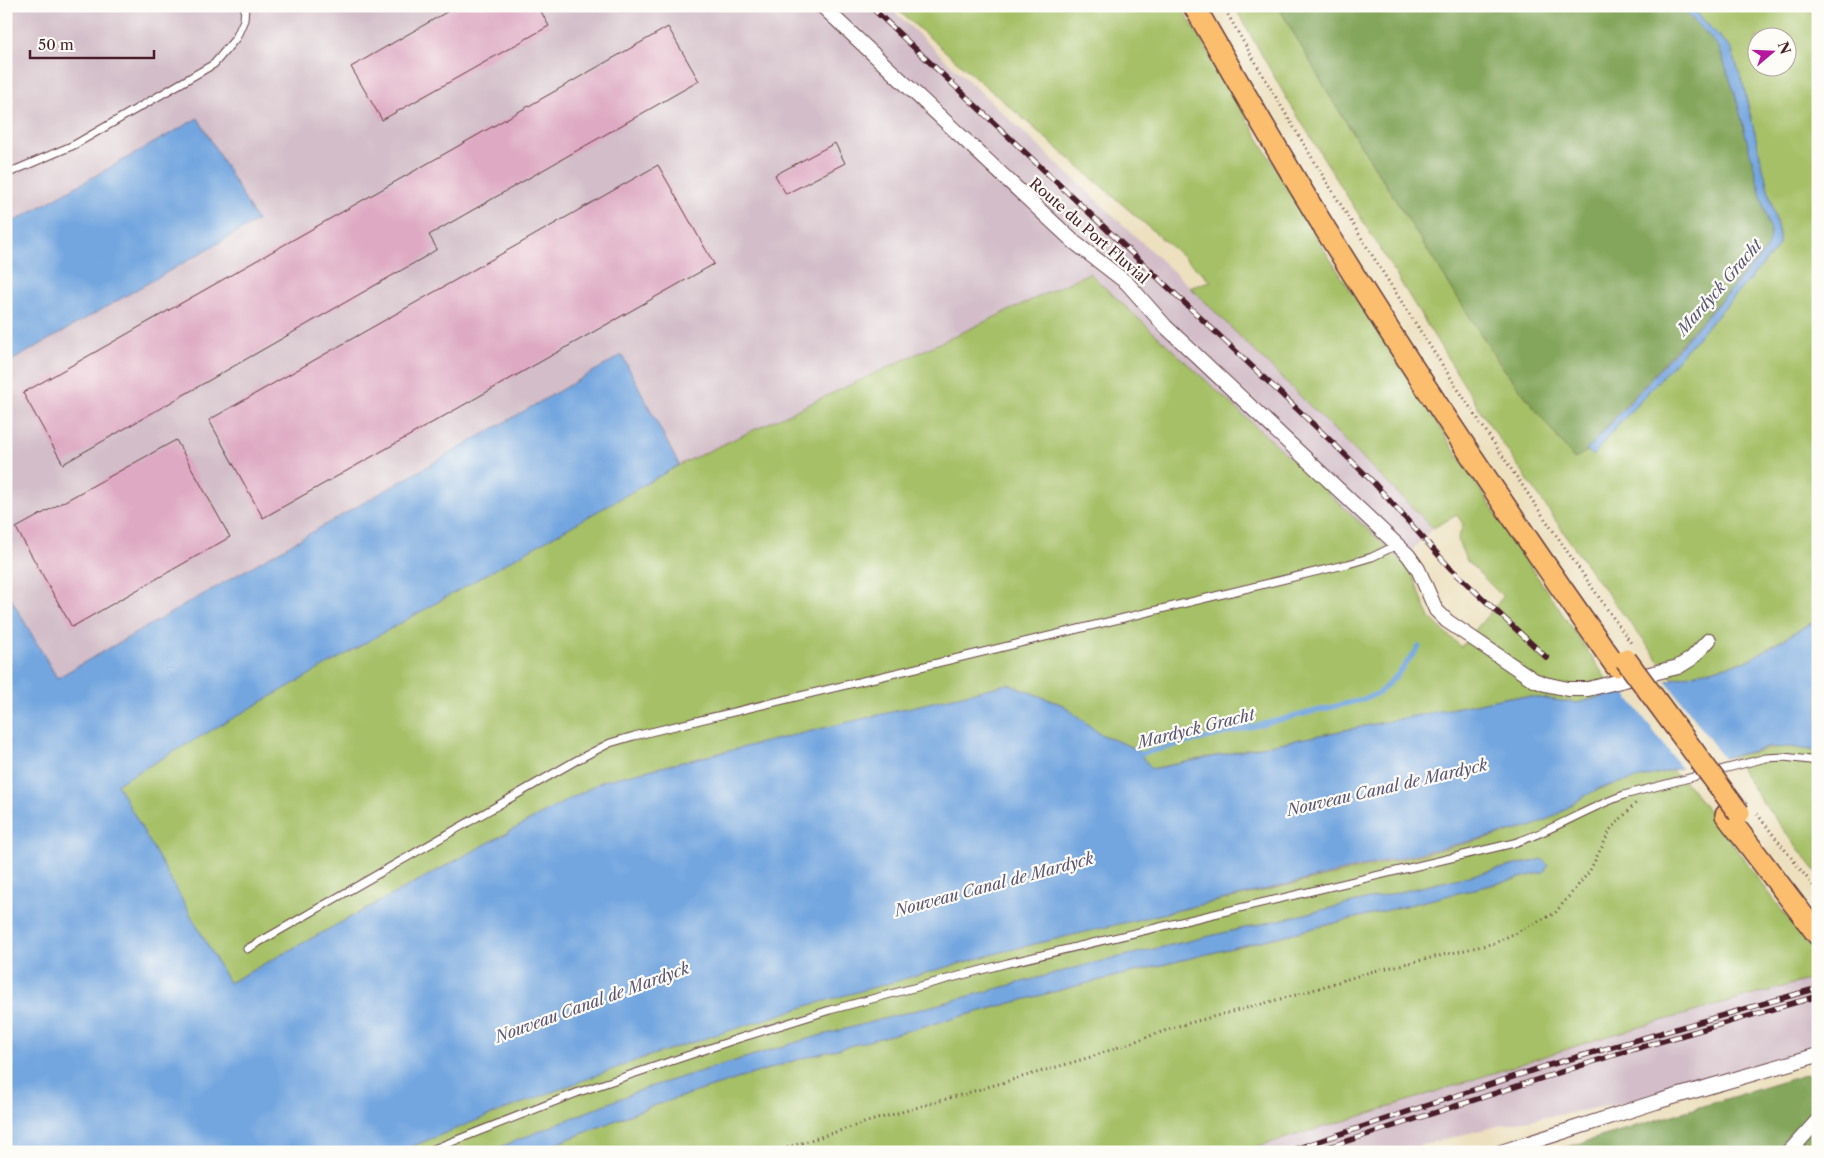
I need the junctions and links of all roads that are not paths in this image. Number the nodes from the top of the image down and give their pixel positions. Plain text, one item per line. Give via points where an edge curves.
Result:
1 (245, 6) edge
2 (822, 6) edge
3 (1194, 6) edge
4 (1210, 6) edge
5 (6, 174) edge
6 (1397, 545) junction
7 (1709, 640) dead end
8 (1625, 657) junction
9 (1818, 761) edge
10 (1816, 926) edge
11 (247, 949) dead end
12 (1818, 1055) edge
13 (1818, 1120) edge
14 (426, 1152) edge
15 (1501, 1152) edge
16 (1789, 1152) edge

1 - 5 lane via 244,20 236,38 214,64 74,145
2 - 6 street, Route du Port Fluvial via 1074,242 1127,283 1178,339
3 - 8 main road via 1264,128 1378,313 1479,468
4 - 8 main road via 1312,184 1413,346 1518,505
6 - 7 street, Route du Port Fluvial via 1413,561 1432,604 1441,616 1515,668 1545,684 1588,689 1672,669 1691,659
6 - 11 lane via 1348,564 610,743
8 - 10 main road via 1741,814
9 - 14 lane via 1766,758 1615,798 1514,843 1008,963 830,1010 579,1092
12 - 15 street
13 - 16 street

